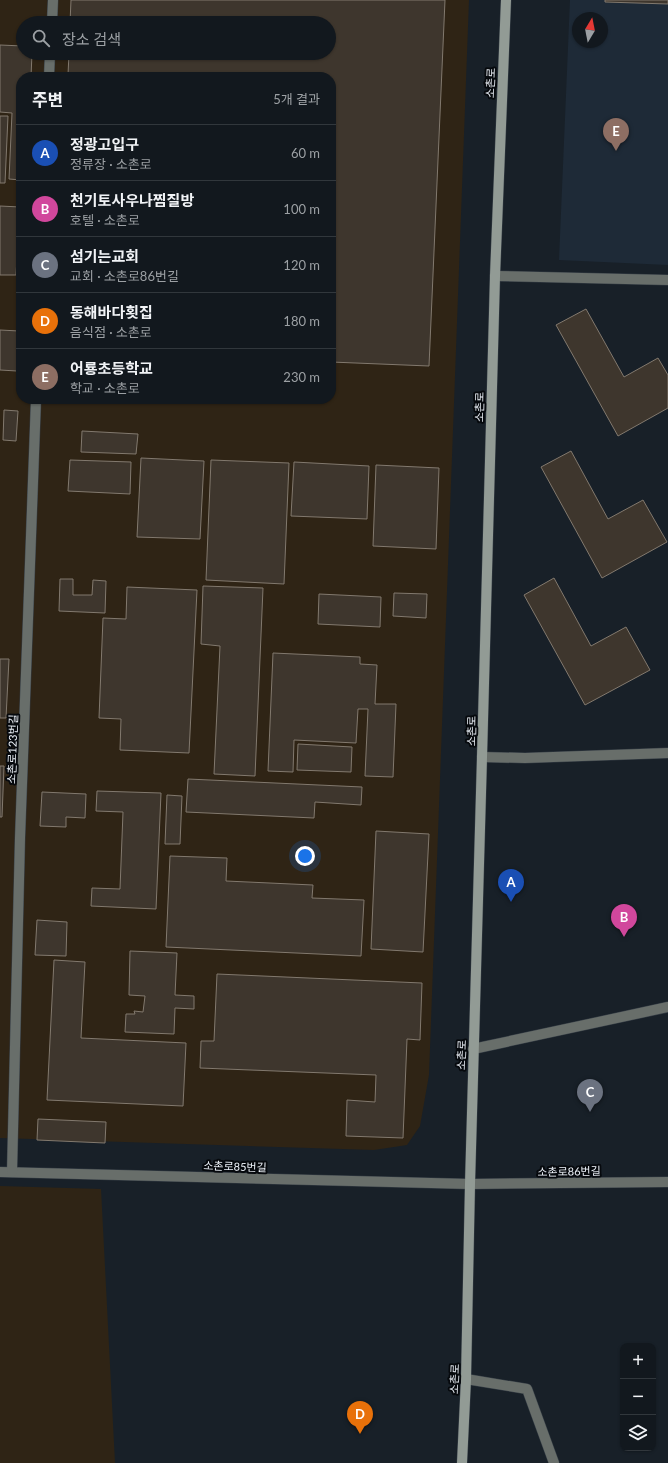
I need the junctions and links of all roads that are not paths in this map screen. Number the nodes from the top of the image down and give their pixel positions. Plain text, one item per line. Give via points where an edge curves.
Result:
1 (52, 0) edge
2 (506, 0) edge
3 (52, 16) edge
4 (50, 60) edge
5 (49, 72) edge
6 (495, 276) junction
7 (668, 280) edge
8 (36, 404) edge
9 (668, 753) edge
10 (482, 757) junction
11 (668, 1007) edge
12 (473, 1049) junction
13 (0, 1172) edge
14 (12, 1172) junction
15 (668, 1182) edge
16 (470, 1184) junction
17 (466, 1379) junction
18 (462, 1463) edge
19 (554, 1463) edge

1 - 3 street
2 - 6 street, 소촌로
4 - 5 street
6 - 7 street
6 - 10 street, 소촌로
8 - 14 street, 소촌로123번길 via 20,838
9 - 10 street
10 - 12 street, 소촌로
11 - 12 street
12 - 16 street, 소촌로
13 - 14 street, 소촌로85번길
14 - 16 street, 소촌로85번길
15 - 16 street, 소촌로86번길
16 - 17 street, 소촌로
17 - 18 street, 소촌로
17 - 19 street via 527,1389

